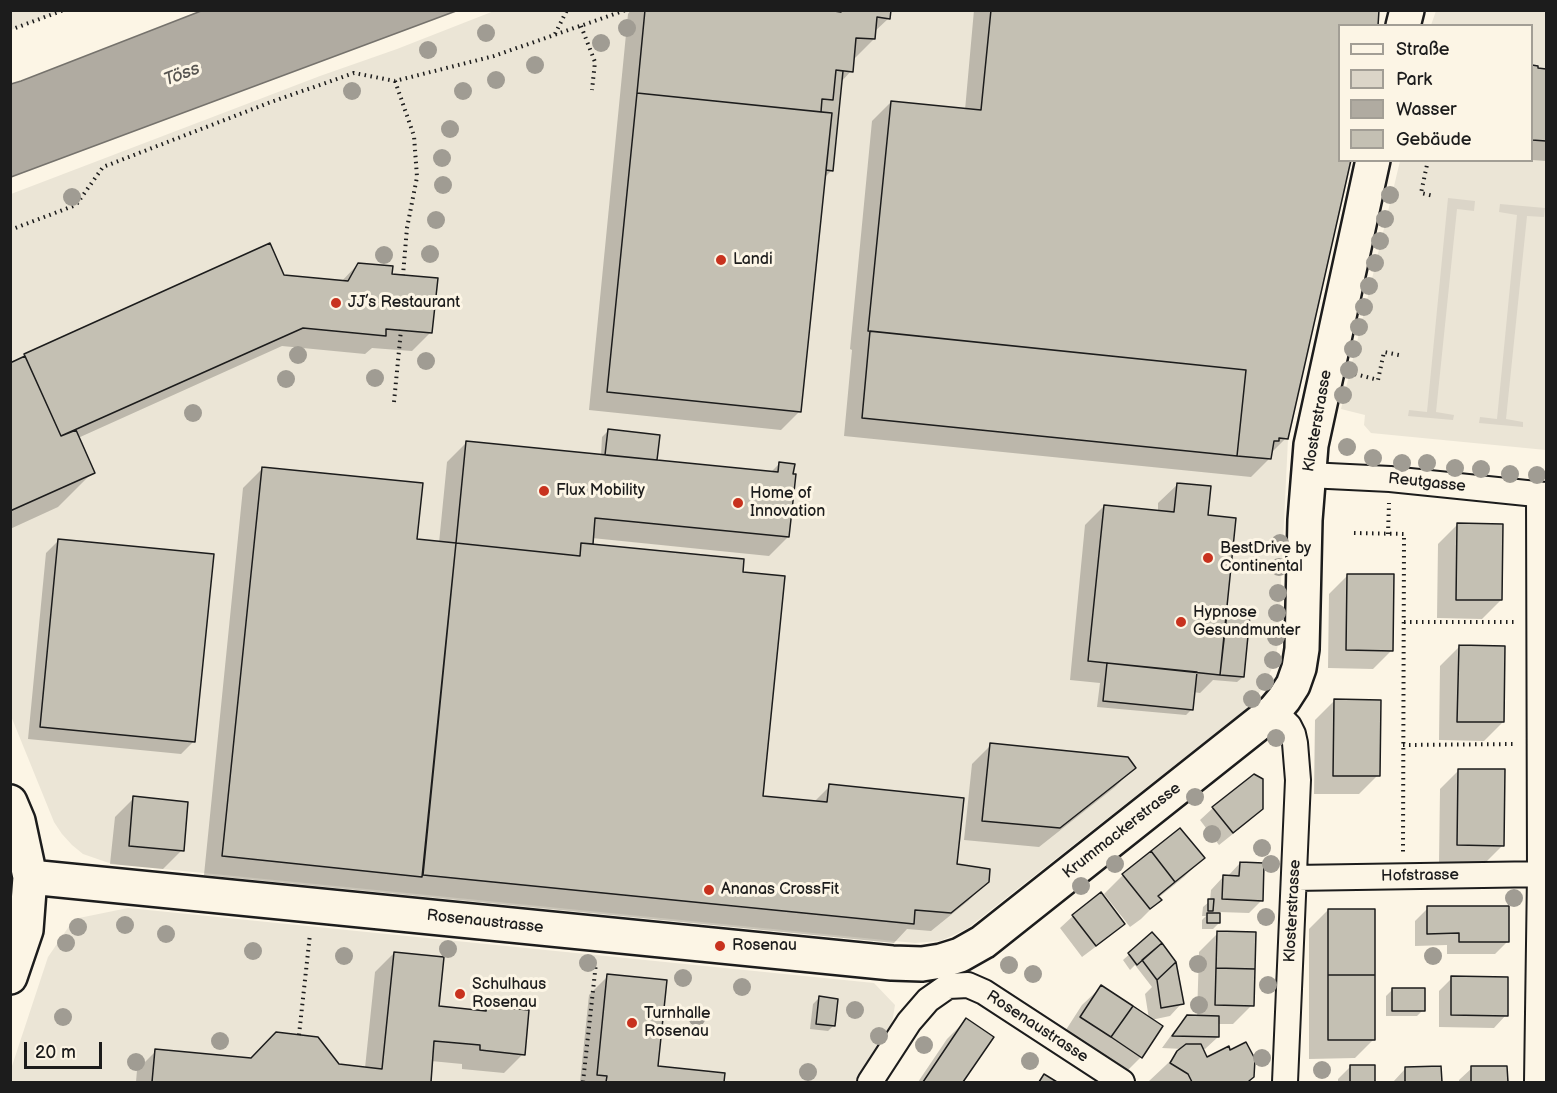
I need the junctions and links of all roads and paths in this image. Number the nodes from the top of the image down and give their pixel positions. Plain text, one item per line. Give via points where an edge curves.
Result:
1 (64, 10) edge
2 (567, 10) edge
3 (626, 10) edge
4 (581, 26) junction
5 (10, 30) edge
6 (555, 34) junction
7 (395, 81) junction
8 (592, 90) dead end
9 (1373, 162) edge
10 (1428, 162) edge
11 (1434, 196) dead end
12 (10, 230) edge
13 (403, 275) dead end
14 (401, 330) dead end
15 (1399, 355) dead end
16 (1346, 372) dead end
17 (394, 402) dead end
18 (1308, 475) junction
19 (1543, 494) edge
20 (1354, 533) dead end
21 (1404, 622) junction
22 (1539, 622) junction
23 (1283, 698) junction
24 (1540, 744) junction
25 (1403, 745) junction
26 (10, 802) edge
27 (1543, 874) edge
28 (1403, 876) junction
29 (30, 877) junction
30 (1294, 878) junction
31 (311, 923) dead end
32 (596, 962) dead end
33 (944, 974) junction
34 (10, 977) edge
35 (298, 1035) dead end
36 (583, 1083) edge
37 (870, 1083) edge
38 (1122, 1083) edge
39 (1285, 1083) edge
40 (1537, 1083) edge

1 - 5 path
2 - 6 path
3 - 4 path
4 - 6 path
4 - 8 path via 595,62
6 - 7 path via 494,56
7 - 12 path via 354,73 103,167 76,205
7 - 13 path via 414,136 417,177
9 - 18 street, Klosterstrasse via 1311,445
10 - 11 path via 1420,193
14 - 17 path
15 - 16 path via 1384,352 1378,380
18 - 19 street, Reutgasse
18 - 23 street, Klosterstrasse via 1302,649 1299,668
19 - 22 street
20 - 21 path via 1404,534
21 - 22 path
21 - 25 path
22 - 24 street
23 - 30 street, Klosterstrasse via 1295,743 1298,780
23 - 33 street, Krummackerstrasse via 983,942 960,955
24 - 25 path
24 - 27 street
25 - 28 path
26 - 29 street
27 - 28 street, Hofstrasse
27 - 40 street
28 - 30 street, Hofstrasse
29 - 33 street, Rosenaustrasse via 922,964
29 - 34 street via 26,930
30 - 39 street, Klosterstrasse
31 - 35 path
32 - 36 path
33 - 37 street, Krummackerstrasse
33 - 38 street, Rosenaustrasse via 984,992

